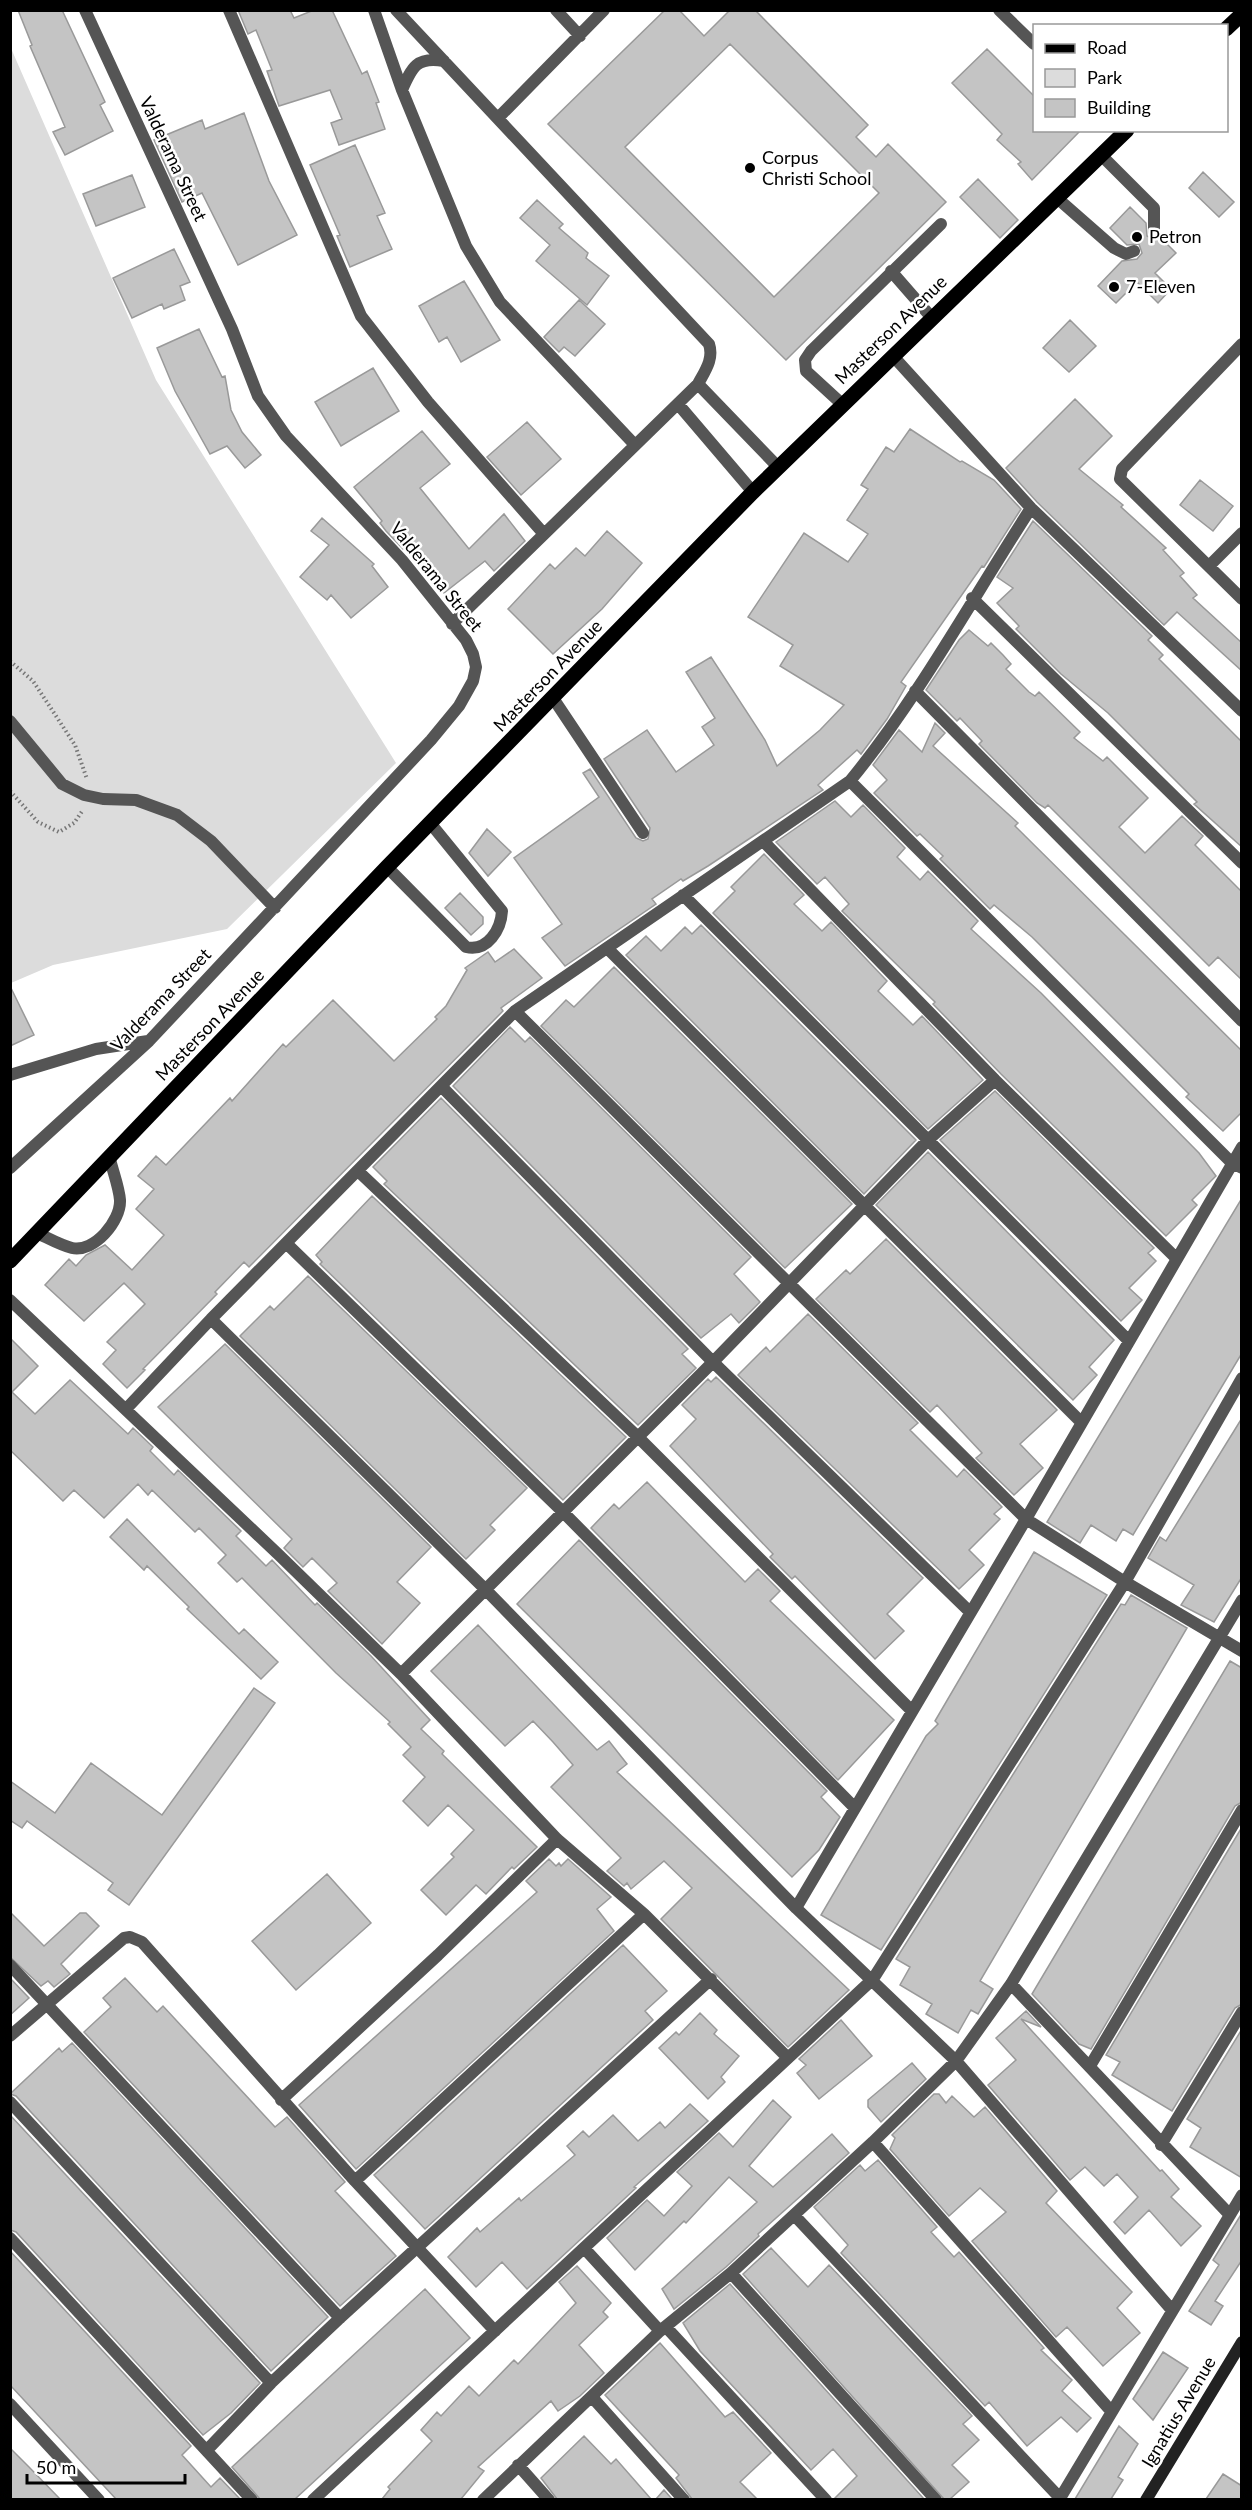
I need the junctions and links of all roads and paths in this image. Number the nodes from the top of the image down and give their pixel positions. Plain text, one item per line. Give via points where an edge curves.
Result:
1 (85, 10) edge
2 (229, 10) edge
3 (374, 10) edge
4 (396, 10) edge
5 (556, 10) edge
6 (604, 10) edge
7 (999, 10) edge
8 (1242, 14) edge
9 (1228, 28) edge
10 (580, 36) junction
11 (1033, 42) edge
12 (444, 62) junction
13 (402, 90) junction
14 (498, 118) junction
15 (1125, 132) edge
16 (1101, 155) junction
17 (1057, 198) junction
18 (940, 224) dead end
19 (1154, 231) dead end
20 (1134, 251) dead end
21 (891, 272) junction
22 (932, 318) junction
23 (1242, 344) edge
24 (893, 356) junction
25 (698, 384) junction
26 (678, 404) junction
27 (842, 404) junction
28 (635, 445) junction
29 (778, 466) junction
30 (753, 492) junction
31 (1031, 508) junction
32 (1242, 533) edge
33 (544, 534) junction
34 (1209, 566) junction
35 (972, 598) junction
36 (1242, 599) edge
37 (452, 624) junction
38 (915, 691) junction
39 (553, 698) junction
40 (1242, 711) edge
41 (10, 721) edge
42 (850, 781) junction
43 (431, 824) junction
44 (643, 833) dead end
45 (764, 842) junction
46 (1242, 863) edge
47 (387, 867) junction
48 (683, 895) junction
49 (275, 908) junction
50 (608, 949) junction
51 (515, 1011) junction
52 (1242, 1021) edge
53 (149, 1041) junction
54 (10, 1075) edge
55 (995, 1080) junction
56 (442, 1086) junction
57 (928, 1140) junction
58 (1242, 1147) edge
59 (110, 1159) junction
60 (1237, 1166) edge
61 (10, 1168) edge
62 (358, 1171) junction
63 (864, 1206) junction
64 (37, 1233) junction
65 (286, 1244) junction
66 (1177, 1259) junction
67 (10, 1261) edge
68 (789, 1283) junction
69 (10, 1300) edge
70 (211, 1319) junction
71 (1129, 1341) junction
72 (712, 1362) junction
73 (1242, 1378) edge
74 (127, 1408) junction
75 (1081, 1422) junction
76 (638, 1437) junction
77 (563, 1512) junction
78 (1026, 1519) junction
79 (1125, 1582) junction
80 (486, 1589) junction
81 (1242, 1600) edge
82 (970, 1612) junction
83 (1219, 1638) junction
84 (1242, 1651) edge
85 (400, 1674) junction
86 (911, 1710) junction
87 (854, 1808) junction
88 (1242, 1810) edge
89 (557, 1839) junction
90 (796, 1908) junction
91 (644, 1914) junction
92 (10, 1965) edge
93 (711, 1979) junction
94 (873, 1979) junction
95 (1011, 1984) junction
96 (46, 2004) junction
97 (1242, 2012) edge
98 (10, 2036) edge
99 (788, 2058) junction
100 (956, 2061) junction
101 (1090, 2066) junction
102 (281, 2100) junction
103 (10, 2102) edge
104 (873, 2142) junction
105 (1161, 2145) junction
106 (355, 2181) junction
107 (1242, 2195) edge
108 (794, 2215) junction
109 (1230, 2215) junction
110 (10, 2238) edge
111 (584, 2248) junction
112 (417, 2249) junction
113 (731, 2274) junction
114 (1172, 2309) junction
115 (340, 2318) junction
116 (663, 2329) junction
117 (495, 2331) junction
118 (1242, 2342) edge
119 (271, 2383) junction
120 (592, 2397) junction
121 (10, 2404) edge
122 (1111, 2411) junction
123 (207, 2450) junction
124 (519, 2465) junction
125 (1059, 2498) edge
126 (99, 2499) edge
127 (252, 2499) edge
128 (313, 2499) edge
129 (483, 2499) edge
130 (549, 2499) edge
131 (684, 2499) edge
132 (826, 2499) edge
133 (936, 2499) edge
134 (1146, 2499) edge

1 - 37 street, Valderama Street via 232,329 258,396 286,436 402,560
2 - 33 street via 362,316 428,402
3 - 13 street
4 - 12 street
5 - 10 street
6 - 10 street
7 - 11 street
8 - 9 main road
10 - 14 street
12 - 13 street via 429,59 418,63
12 - 14 street
13 - 28 street via 466,246 500,302
14 - 25 street via 709,344 710,362
15 - 16 main road, Masterson Avenue
16 - 17 main road, Masterson Avenue
16 - 19 street via 1154,208
17 - 20 street via 1114,248 1126,254
17 - 22 main road, Masterson Avenue
18 - 21 street
21 - 22 street
21 - 27 street via 805,360 806,370
22 - 24 main road, Masterson Avenue
23 - 34 street via 1120,474 1120,479
24 - 27 main road, Masterson Avenue
24 - 31 street
25 - 26 street
25 - 29 street
26 - 28 street
26 - 30 street
27 - 29 main road, Masterson Avenue
28 - 33 street
29 - 30 main road, Masterson Avenue
30 - 39 main road, Masterson Avenue
31 - 35 street
31 - 40 street
32 - 34 street
33 - 37 street
34 - 36 street
35 - 38 street
35 - 46 street
37 - 49 street, Valderama Street via 473,654 476,667 467,693 431,740
38 - 42 street
38 - 52 street
39 - 43 main road, Masterson Avenue
39 - 44 street
41 - 49 street via 62,784 84,795 136,800 177,815 211,842
42 - 45 street
42 - 60 street
43 - 47 main road, Masterson Avenue
43 - 47 street via 502,911 502,922 492,938 481,945 466,947
45 - 48 street
45 - 55 street
47 - 59 main road, Masterson Avenue
48 - 50 street
48 - 57 street
49 - 53 street, Valderama Street
50 - 51 street
50 - 63 street
51 - 56 street
51 - 68 street
53 - 54 street via 96,1049
53 - 61 street, Valderama Street
55 - 57 street
55 - 66 street
56 - 62 street
56 - 72 street
57 - 63 street
57 - 71 street
58 - 60 street
59 - 64 main road, Masterson Avenue
59 - 64 street via 120,1200 113,1222 103,1234 90,1246 74,1248
60 - 66 street
62 - 65 street
62 - 76 street
63 - 68 street
63 - 75 street
64 - 67 main road, Masterson Avenue
65 - 70 street
65 - 77 street
66 - 71 street
68 - 72 street
68 - 78 street
69 - 74 street
70 - 74 street
70 - 80 street
71 - 75 street
72 - 76 street
72 - 82 street
73 - 79 street
74 - 85 street
75 - 78 street
76 - 77 street
76 - 86 street
77 - 80 street
77 - 87 street
78 - 79 street
78 - 82 street
79 - 83 street
79 - 94 street
80 - 85 street
80 - 90 street
81 - 83 street
82 - 86 street
83 - 84 street
83 - 95 street
85 - 89 street
86 - 87 street
87 - 90 street
88 - 101 street
89 - 91 street
89 - 102 street
90 - 94 street
91 - 93 street
91 - 106 street
92 - 96 street
93 - 99 street
93 - 112 street
94 - 99 street
94 - 100 street
95 - 100 street
95 - 101 street
96 - 98 street
96 - 102 street via 124,1938 134,1938 142,1942
96 - 115 street
97 - 105 street
99 - 111 street
100 - 104 street
100 - 114 street
101 - 105 street
102 - 106 street
103 - 119 street
104 - 108 street
104 - 122 street
105 - 109 street
106 - 112 street
107 - 109 street
108 - 113 street
108 - 125 street
109 - 114 street
110 - 123 street
111 - 116 street
111 - 117 street
112 - 115 street
112 - 117 street
113 - 116 street
113 - 133 street
114 - 122 street
115 - 119 street
116 - 120 street
116 - 132 street
117 - 128 street
118 - 134 street, Ignatius Avenue
119 - 123 street
120 - 124 street
120 - 131 street
121 - 126 street
122 - 125 street
123 - 127 street
124 - 129 street
124 - 130 street

